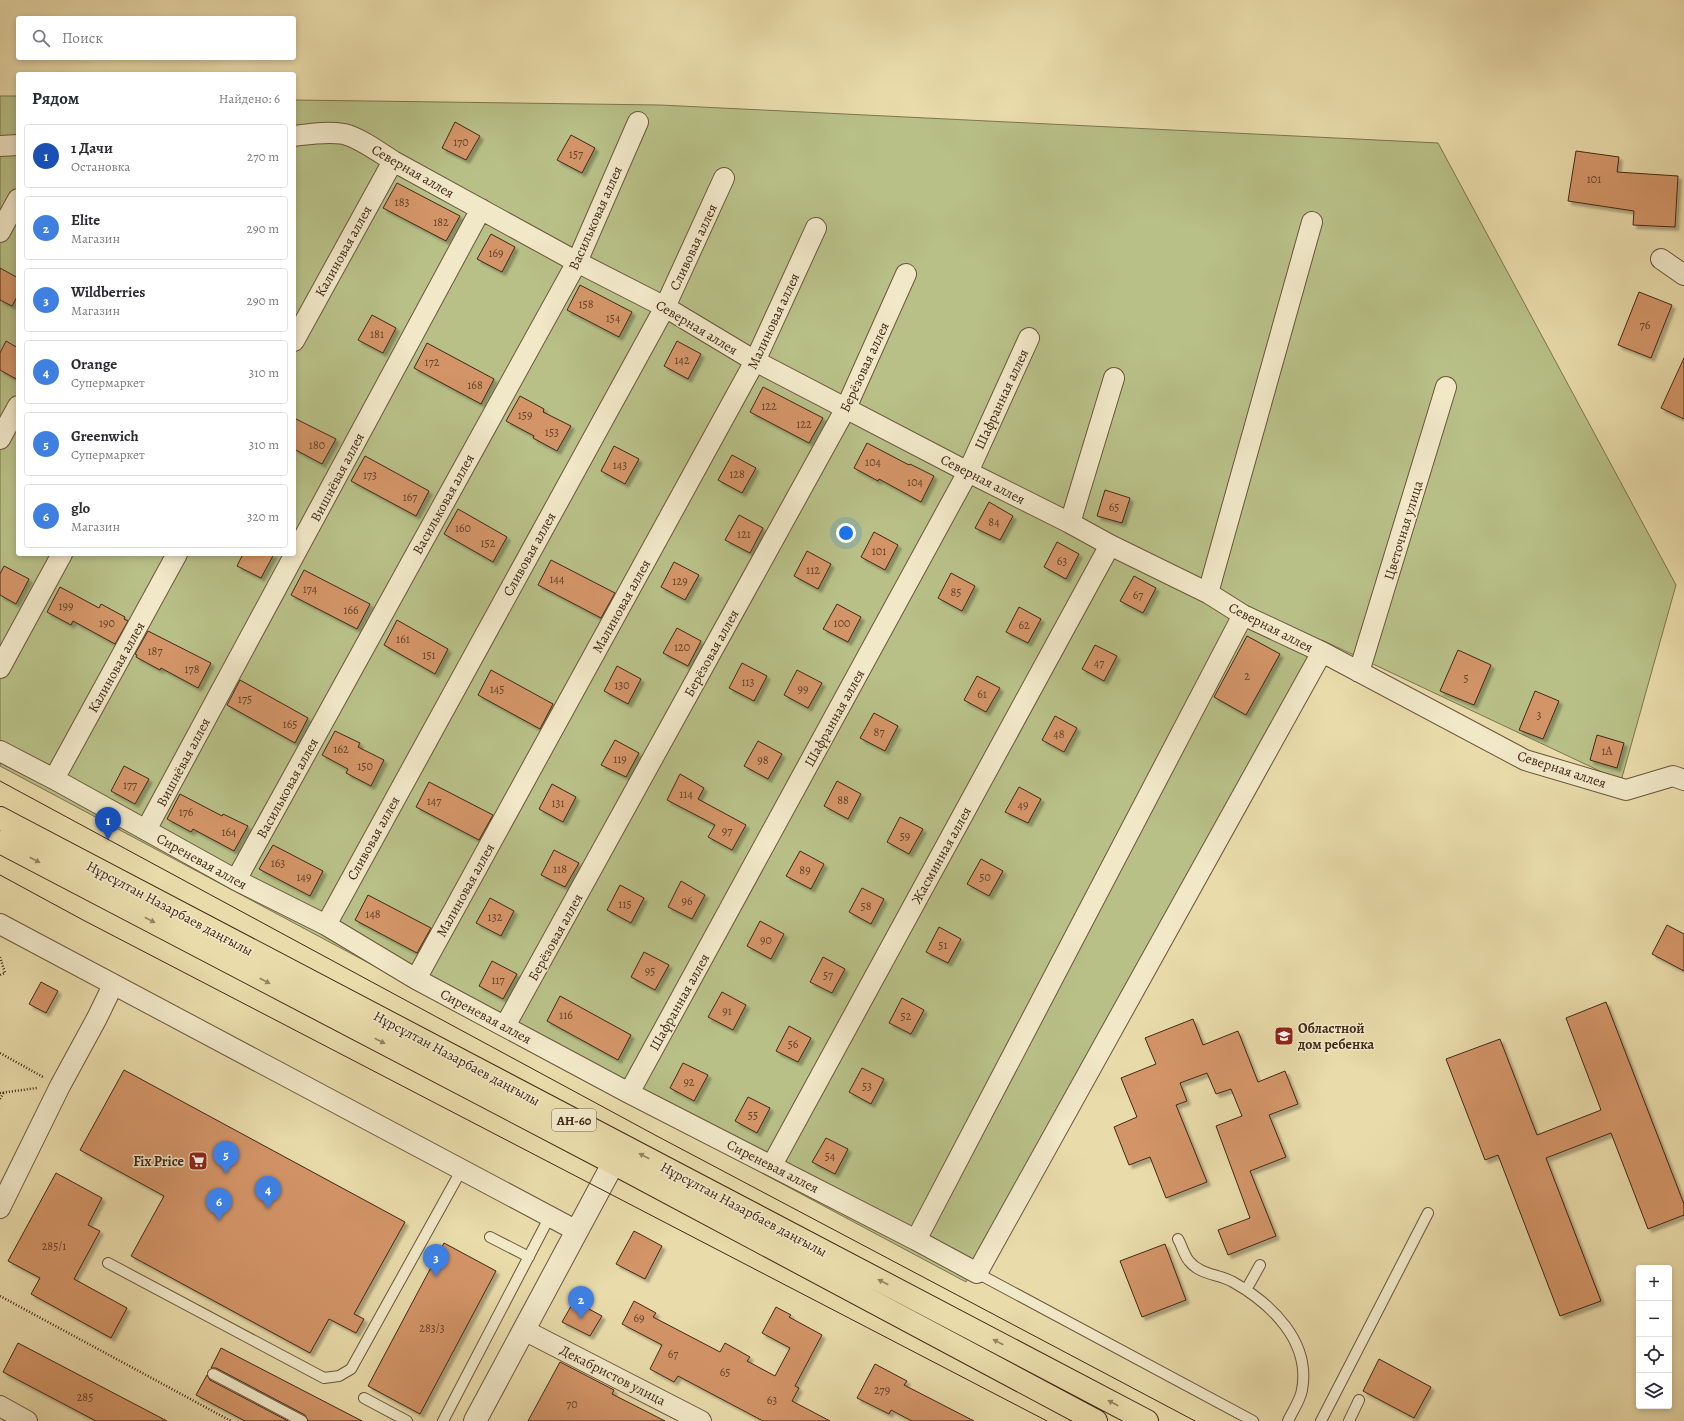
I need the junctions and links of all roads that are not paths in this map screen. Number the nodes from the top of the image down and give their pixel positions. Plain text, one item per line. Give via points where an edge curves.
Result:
1 (638, 122) dead end
2 (296, 136) edge
3 (16, 145) edge
4 (0, 146) edge
5 (393, 161) junction
6 (724, 178) dead end
7 (16, 203) edge
8 (481, 209) junction
9 (1312, 222) dead end
10 (816, 228) dead end
11 (0, 232) edge
12 (1661, 259) dead end
13 (577, 262) junction
14 (906, 274) dead end
15 (1684, 276) edge
16 (665, 307) junction
17 (296, 337) edge
18 (1029, 338) dead end
19 (756, 361) junction
20 (1114, 378) dead end
21 (1446, 387) dead end
22 (846, 408) junction
23 (16, 410) edge
24 (0, 439) edge
25 (968, 472) junction
26 (1070, 523) junction
27 (1110, 545) junction
28 (296, 552) edge
29 (61, 556) edge
30 (176, 556) edge
31 (294, 556) edge
32 (1208, 593) junction
33 (1243, 615) junction
34 (1322, 652) junction
35 (0, 668) edge
36 (1359, 672) junction
37 (0, 751) edge
38 (54, 779) junction
39 (1684, 780) edge
40 (0, 818) edge
41 (146, 830) junction
42 (0, 842) edge
43 (236, 880) junction
44 (0, 924) edge
45 (326, 925) junction
46 (416, 979) junction
47 (113, 985) junction
48 (505, 1026) junction
49 (629, 1093) junction
50 (618, 1154) junction
51 (772, 1165) junction
52 (462, 1169) junction
53 (0, 1208) edge
54 (1428, 1212) dead end
55 (550, 1216) junction
56 (577, 1231) junction
57 (490, 1237) dead end
58 (1178, 1239) dead end
59 (916, 1240) junction
60 (529, 1257) junction
61 (108, 1263) dead end
62 (1260, 1265) dead end
63 (977, 1273) junction
64 (1246, 1290) junction
65 (524, 1330) junction
66 (214, 1374) dead end
67 (364, 1398) dead end
68 (1359, 1400) dead end
69 (0, 1406) edge
70 (26, 1421) edge
71 (302, 1421) edge
72 (407, 1421) edge
73 (444, 1421) edge
74 (475, 1421) edge
75 (701, 1421) edge
76 (1096, 1421) edge
77 (1148, 1421) edge
78 (1253, 1421) edge
79 (1288, 1421) edge
80 (1320, 1421) edge
81 (1349, 1421) edge

1 - 13 street, Васильковая аллея
2 - 5 street, Северная аллея via 344,134 372,147
3 - 4 street
5 - 8 street, Северная аллея
5 - 17 street, Калиновая аллея
6 - 16 street, Сливовая аллея
7 - 11 street
8 - 13 street, Северная аллея
8 - 28 street, Вишнёвая аллея
9 - 32 street
10 - 19 street, Малиновая аллея
12 - 15 street
13 - 16 street, Северная аллея
13 - 43 street, Васильковая аллея
14 - 22 street, Берёзовая аллея
16 - 19 street, Северная аллея
16 - 45 street, Сливовая аллея
18 - 25 street, Шафранная аллея
19 - 22 street, Северная аллея
19 - 46 street, Малиновая аллея
20 - 26 street
21 - 36 street, Цветочная улица
22 - 25 street, Северная аллея
22 - 48 street, Берёзовая аллея
23 - 24 street
25 - 26 street, Северная аллея
25 - 49 street, Шафранная аллея
26 - 27 street, Северная аллея
27 - 32 street, Северная аллея
27 - 51 street, Жасминная аллея
29 - 35 street
30 - 38 street, Калиновая аллея
31 - 41 street, Вишнёвая аллея
32 - 33 street, Северная аллея
33 - 34 street, Северная аллея
33 - 59 street
34 - 36 street, Северная аллея
34 - 63 street
36 - 39 street, Северная аллея via 1525,760 1626,790 1673,776
37 - 38 street, Сиреневая аллея
38 - 41 street, Сиреневая аллея
40 - 50 main road, Нұрсұлтан Назарбаев даңғылы / АН-60
41 - 43 street, Сиреневая аллея
42 -> 50 main road, Нұрсұлтан Назарбаев даңғылы / АН-60
43 - 45 street, Сиреневая аллея
44 - 47 street
45 - 46 street, Сиреневая аллея
46 - 48 street, Сиреневая аллея
47 - 52 street
47 - 53 street
48 - 49 street, Сиреневая аллея
49 - 51 street, Сиреневая аллея
50 - 56 street
50 - 76 main road, Нұрсұлтан Назарбаев даңғылы / АН-60
77 -> 50 main road, Нұрсұлтан Назарбаев даңғылы / АН-60
51 - 59 street, Сиреневая аллея
52 - 55 street
52 - 61 lane via 351,1369 339,1376 324,1378
54 - 80 lane
55 - 56 street
55 - 60 lane
56 - 65 street
57 - 60 lane
58 - 64 lane via 1188,1261 1197,1269 1230,1280
59 - 63 street, Сиреневая аллея
60 - 73 lane
62 - 64 lane
63 - 78 lane
64 - 79 lane via 1255,1295 1285,1325 1295,1341 1304,1367 1302,1392
65 - 74 street
65 - 75 street, Декабристов улица
66 - 71 lane
67 - 72 lane
68 - 81 lane
69 - 70 street

